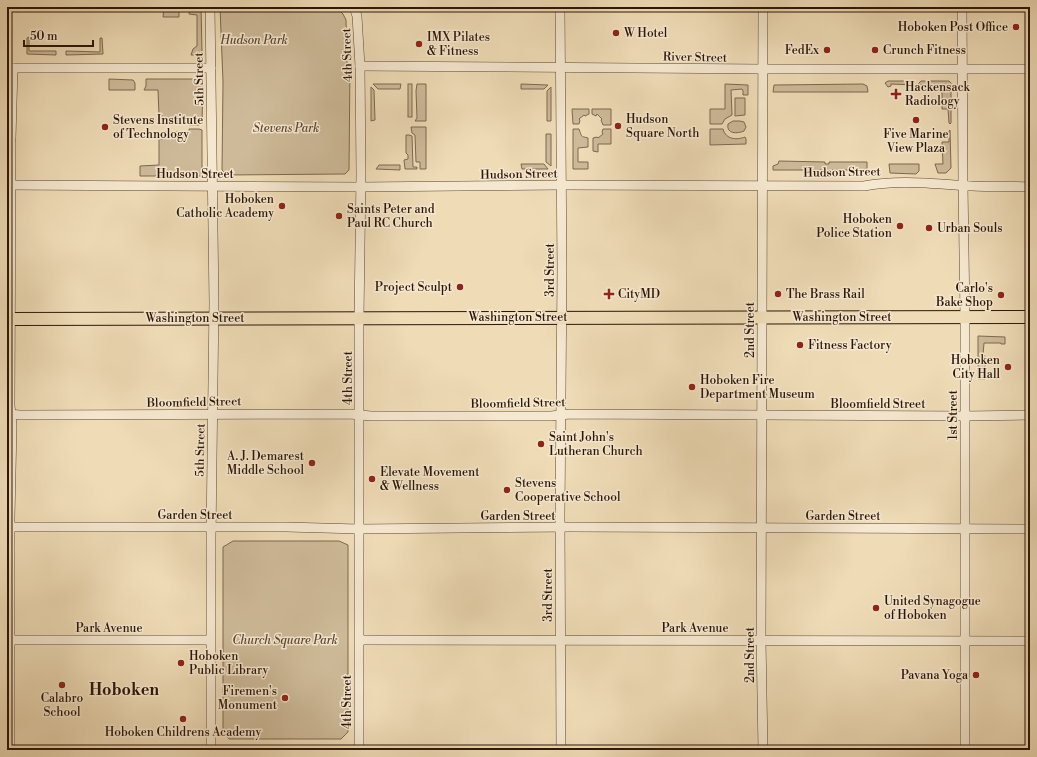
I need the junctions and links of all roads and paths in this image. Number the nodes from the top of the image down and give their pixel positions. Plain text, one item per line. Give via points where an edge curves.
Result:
1 (210, 7) edge
2 (354, 7) edge
3 (560, 7) edge
4 (763, 7) edge
5 (962, 7) edge
6 (360, 66) junction
7 (561, 67) junction
8 (10, 68) edge
9 (211, 68) junction
10 (763, 69) junction
11 (962, 69) junction
12 (1030, 69) edge
13 (9, 185) edge
14 (562, 185) junction
15 (963, 185) junction
16 (213, 186) junction
17 (762, 186) junction
18 (360, 187) junction
19 (1030, 187) edge
20 (214, 317) junction
21 (562, 317) junction
22 (762, 317) junction
23 (965, 317) junction
24 (1030, 317) edge
25 (9, 318) edge
26 (359, 318) junction
27 (9, 414) edge
28 (213, 415) junction
29 (360, 415) junction
30 (561, 415) junction
31 (762, 415) junction
32 (1030, 415) edge
33 (965, 416) junction
34 (211, 526) junction
35 (9, 527) edge
36 (560, 527) junction
37 (762, 528) junction
38 (965, 528) junction
39 (359, 529) junction
40 (1030, 529) edge
41 (561, 639) junction
42 (9, 640) edge
43 (210, 640) junction
44 (360, 640) junction
45 (761, 640) junction
46 (964, 641) junction
47 (1030, 641) edge
48 (10, 750) edge
49 (211, 750) edge
50 (359, 750) edge
51 (561, 750) edge
52 (763, 750) edge
53 (964, 750) edge

1 - 9 street, 5th Street
2 - 6 street, 4th Street via 357,16
3 - 7 street, 3rd Street
4 - 10 street, 2nd Street
5 - 11 street, 1st Street
6 - 7 street, River Street
6 - 18 street, 4th Street
7 - 10 street, River Street
7 - 14 street, 3rd Street
8 - 9 street
8 - 13 street
9 - 16 street, 5th Street
10 - 11 street, River Street
10 - 17 street, 2nd Street
11 - 12 street, River Street
11 - 15 street, 1st Street
13 - 16 street, Hudson Street
13 - 25 street
14 - 17 street, Hudson Street
14 - 18 street, Hudson Street
14 - 21 street, 3rd Street
15 - 17 street, Hudson Street via 876,183 864,186
15 - 19 street, Hudson Street
15 - 23 street, 1st Street
16 - 18 street, Hudson Street
16 - 20 street, 5th Street
17 - 22 street, 2nd Street
18 - 26 street, 4th Street
20 - 25 main road, Washington Street
20 - 26 main road, Washington Street
20 - 28 street, 5th Street
21 - 22 main road, Washington Street
21 - 26 main road, Washington Street
21 - 30 street, 3rd Street
22 - 23 main road, Washington Street
22 - 31 street, 2nd Street
23 - 24 main road, Washington Street
23 - 33 street, 1st Street
25 - 27 street
26 - 29 street, 4th Street
27 - 28 street, Bloomfield Street
27 - 35 street via 12,426
28 - 29 street, Bloomfield Street
28 - 34 street, 5th Street
29 - 30 street, Bloomfield Street
29 - 39 street, 4th Street
30 - 31 street, Bloomfield Street
30 - 36 street, 3rd Street
31 - 33 street, Bloomfield Street
31 - 37 street, 2nd Street
32 - 33 street, Bloomfield Street
33 - 38 street, 1st Street
34 - 35 street, Garden Street
34 - 39 street, Garden Street
34 - 43 street, 5th Street
35 - 42 street
36 - 37 street, Garden Street
36 - 39 street, Garden Street
36 - 41 street, 3rd Street
37 - 38 street, Garden Street
37 - 45 street, 2nd Street
38 - 40 street, Garden Street
38 - 46 street, 1st Street
39 - 44 street, 4th Street
41 - 44 street, Park Avenue
41 - 45 street, Park Avenue
41 - 51 street, 3rd Street
42 - 43 street, Park Avenue
42 - 48 street
43 - 49 street, 5th Street
44 - 50 street, 4th Street
45 - 46 street, Park Avenue
45 - 52 street, 2nd Street
46 - 47 street, Park Avenue
46 - 53 street, 1st Street

